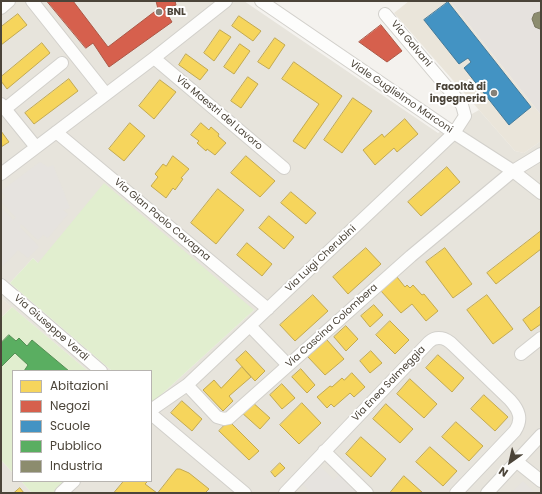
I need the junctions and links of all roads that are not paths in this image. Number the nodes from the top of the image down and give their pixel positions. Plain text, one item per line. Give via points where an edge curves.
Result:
1 (9, 1) edge
2 (32, 1) edge
3 (226, 1) edge
4 (261, 1) edge
5 (1, 8) edge
6 (385, 14) dead end
7 (154, 58) junction
8 (62, 63) dead end
9 (106, 94) junction
10 (3, 106) edge
11 (56, 132) junction
12 (454, 133) junction
13 (36, 147) junction
14 (541, 154) edge
15 (284, 168) dead end
16 (513, 171) junction
17 (1, 174) edge
18 (541, 193) edge
19 (1, 285) edge
20 (268, 309) junction
21 (250, 326) junction
22 (541, 338) edge
23 (521, 354) dead end
24 (288, 365) junction
25 (100, 370) edge
26 (187, 384) junction
27 (152, 409) edge
28 (152, 415) edge
29 (541, 436) edge
30 (324, 451) junction
31 (516, 462) junction
32 (541, 481) edge
33 (73, 482) edge
34 (61, 493) edge
35 (245, 493) edge
36 (286, 493) edge
37 (367, 493) edge
38 (456, 493) edge
39 (487, 493) edge

1 - 5 street
2 - 9 street
3 - 7 street
4 - 12 street, Viale Guglielmo Marconi
6 - 12 street, Via Galvani via 462,105 465,116
7 - 9 street
7 - 15 street, Via Maestri del Lavoro
8 - 10 street
9 - 11 street
10 - 13 street
11 - 13 street
11 - 20 street, Via Gian Paolo Cavagna
12 - 16 street, Viale Guglielmo Marconi
12 - 20 street, Via Luigi Cherubini
13 - 17 street
14 - 16 street, Via Cascina Colombera
16 - 18 street, Viale Guglielmo Marconi
16 - 24 street, Via Cascina Colombera via 411,256
19 - 25 street, Via Giuseppe Verdi
20 - 21 street, Via Luigi Cherubini
21 - 24 street
21 - 26 street, Via Luigi Cherubini
22 - 23 street
24 - 26 street, Via Cascina Colombera via 226,419 216,415
26 - 27 street
28 - 35 street
29 - 31 street
30 - 36 street, Via Enea Salmeggia
30 - 37 street
30 - 38 street, Via Enea Salmeggia via 429,342 434,338 442,338 453,345 510,400 520,417 520,422 514,430
31 - 32 street
31 - 39 street
33 - 34 street

